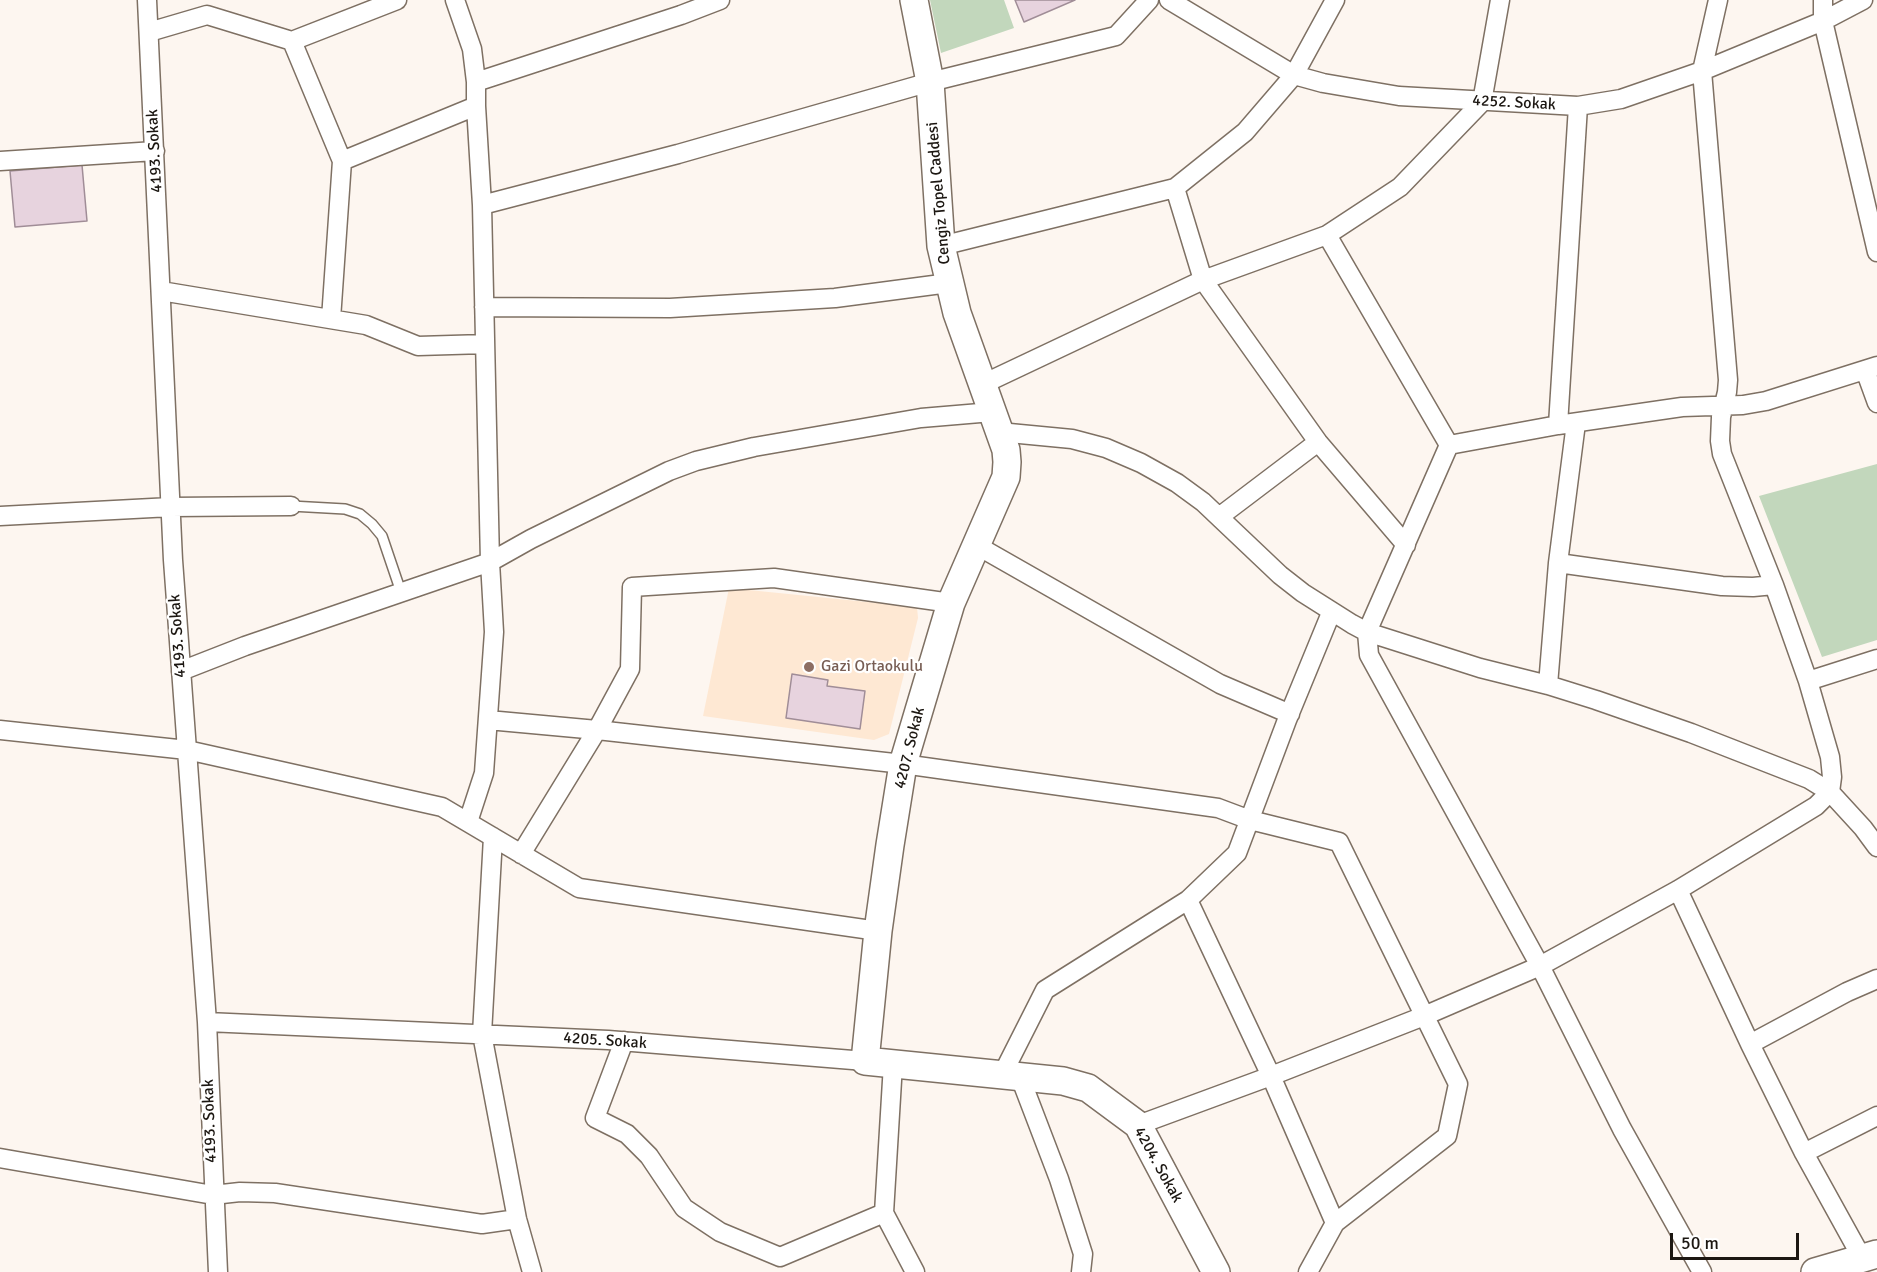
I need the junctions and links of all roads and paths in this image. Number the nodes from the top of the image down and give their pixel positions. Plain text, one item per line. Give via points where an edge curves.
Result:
1 (147, 0) edge
2 (397, 0) edge
3 (455, 0) edge
4 (720, 0) edge
5 (914, 0) edge
6 (1149, 0) edge
7 (1169, 0) edge
8 (1335, 0) edge
9 (1500, 0) edge
10 (1718, 0) edge
11 (1823, 0) edge
12 (1863, 0) edge
13 (679, 8) edge
14 (1823, 21) junction
15 (149, 32) junction
16 (292, 41) junction
17 (1702, 71) junction
18 (1294, 75) junction
19 (476, 82) junction
20 (930, 82) junction
21 (1482, 102) junction
22 (476, 106) junction
23 (1578, 106) junction
24 (155, 152) junction
25 (0, 161) edge
26 (342, 161) junction
27 (1175, 188) junction
28 (482, 205) junction
29 (1327, 235) junction
30 (941, 246) junction
31 (1877, 252) edge
32 (1203, 280) junction
33 (949, 283) junction
34 (161, 291) junction
35 (484, 307) junction
36 (332, 319) junction
37 (485, 344) junction
38 (1871, 368) edge
39 (981, 385) junction
40 (1877, 403) edge
41 (1724, 406) junction
42 (1567, 424) junction
43 (999, 431) junction
44 (1318, 442) junction
45 (1449, 445) junction
46 (291, 506) joint
47 (171, 507) junction
48 (0, 516) edge
49 (1220, 517) junction
50 (1406, 544) junction
51 (976, 545) junction
52 (490, 562) junction
53 (1558, 563) junction
54 (1774, 585) junction
55 (400, 592) junction
56 (951, 603) junction
57 (1331, 613) junction
58 (1367, 632) junction
59 (1877, 659) edge
60 (181, 671) junction
61 (1808, 681) junction
62 (1548, 685) junction
63 (1290, 714) junction
64 (488, 720) junction
65 (0, 730) edge
66 (597, 730) junction
67 (186, 750) junction
68 (903, 764) junction
69 (1830, 792) junction
70 (1250, 820) junction
71 (468, 822) junction
72 (1870, 826) edge
73 (493, 837) junction
74 (1877, 847) edge
75 (521, 854) junction
76 (1678, 890) junction
77 (1188, 900) junction
78 (878, 931) junction
79 (1540, 966) junction
80 (1877, 978) edge
81 (1424, 1016) junction
82 (207, 1022) junction
83 (482, 1034) junction
84 (624, 1041) junction
85 (1750, 1044) junction
86 (865, 1061) junction
87 (893, 1064) junction
88 (1011, 1076) junction
89 (1271, 1076) junction
90 (1877, 1116) edge
91 (1138, 1125) junction
92 (1804, 1153) junction
93 (0, 1158) edge
94 (213, 1195) junction
95 (884, 1213) junction
96 (517, 1219) junction
97 (1335, 1223) junction
98 (1869, 1256) edge
99 (218, 1272) edge
100 (532, 1272) edge
101 (915, 1272) edge
102 (1081, 1272) edge
103 (1216, 1272) edge
104 (1308, 1272) edge
105 (1702, 1272) edge
106 (1815, 1272) edge

1 - 15 street, 4193. Sokak
2 - 16 street
3 - 19 street via 472,49
4 - 13 street
5 - 20 street, Cengiz Topel Caddesi
6 - 20 street via 1116,36
7 - 18 street, 4252. Sokak
8 - 18 street
9 - 21 street
10 - 17 street
11 - 14 street
12 - 14 street, 4252. Sokak
13 - 19 street
14 - 17 street, 4252. Sokak
14 - 31 street
15 - 16 street via 207,15
15 - 24 street, 4193. Sokak
16 - 26 street
17 - 23 street, 4252. Sokak via 1622,99
17 - 41 street via 1728,380
18 - 21 street, 4252. Sokak via 1379,94
18 - 27 street via 1245,132
19 - 22 street
20 - 28 street
20 - 30 street, Cengiz Topel Caddesi
21 - 23 street, 4252. Sokak
21 - 29 street via 1400,187
22 - 26 street
22 - 28 street
23 - 42 street
24 - 25 street
24 - 34 street, 4193. Sokak
26 - 36 street
27 - 30 street
27 - 32 street
28 - 35 street
29 - 32 street
29 - 45 street
30 - 33 street, Cengiz Topel Caddesi
32 - 39 street
32 - 44 street
33 - 35 street via 836,298 670,308
33 - 39 street, Cengiz Topel Caddesi
34 - 36 street
34 - 47 street, 4193. Sokak
35 - 37 street
36 - 37 street via 366,325 418,346
37 - 52 street
38 - 40 street
38 - 41 street via 1766,401
39 - 43 street, Cengiz Topel Caddesi
41 - 42 street via 1682,407
41 - 54 street via 1719,429 1722,454
42 - 45 street
42 - 53 street
43 - 49 street via 1072,439 1106,448 1177,483
43 - 51 street, 4207. Sokak via 1006,477
43 - 52 street via 910,420 696,460
44 - 49 street
44 - 50 street
45 - 50 street
46 - 47 street
46 - 55 lane via 345,509 360,514 382,536
47 - 48 street
47 - 60 street, 4193. Sokak
49 - 57 street via 1280,575
50 - 58 street
51 - 56 street, 4207. Sokak
51 - 63 street via 1220,684
52 - 55 street
52 - 64 street via 494,632
53 - 54 street via 1722,586
53 - 62 street
54 - 61 street
55 - 60 street
56 - 66 street via 774,578 632,587 630,669
56 - 68 street, 4207. Sokak
57 - 58 street
57 - 63 street
58 - 62 street
58 - 79 street via 1369,655
59 - 61 street
60 - 67 street, 4193. Sokak
61 - 69 street via 1830,757
62 - 69 street via 1723,745 1809,779
63 - 70 street
64 - 66 street
64 - 71 street via 484,773
65 - 67 street
66 - 68 street
66 - 75 street
67 - 71 street via 442,807
67 - 82 street, 4193. Sokak
68 - 70 street via 1218,808
68 - 78 street, 4207. Sokak
69 - 72 street
69 - 76 street via 1816,806
70 - 77 street via 1238,853
70 - 81 street via 1339,842
71 - 73 street
72 - 74 street
73 - 75 street
73 - 83 street
75 - 78 street via 579,888
76 - 79 street
76 - 85 street
77 - 88 street via 1045,990
77 - 89 street
78 - 86 street, 4207. Sokak
79 - 81 street
79 - 105 street via 1622,1129
80 - 85 street
81 - 89 street
81 - 97 street via 1458,1084 1447,1136
82 - 83 street, 4205. Sokak
82 - 94 street, 4193. Sokak
83 - 84 street, 4205. Sokak
83 - 96 street
84 - 86 street, 4205. Sokak
84 - 95 street via 596,1118 627,1134 649,1155 684,1208 720,1232 780,1257
85 - 92 street
86 - 87 street, 4205. Sokak
87 - 88 street, 4205. Sokak
87 - 95 street
88 - 91 street, 4204. Sokak via 1063,1081 1088,1088
88 - 102 street via 1059,1179 1083,1254
89 - 91 street
89 - 97 street
90 - 92 street
91 - 103 street, 4204. Sokak
92 - 98 street
93 - 94 street
94 - 96 street via 275,1193 482,1224
94 - 99 street, 4193. Sokak
95 - 101 street
96 - 100 street
97 - 104 street
98 - 106 street

